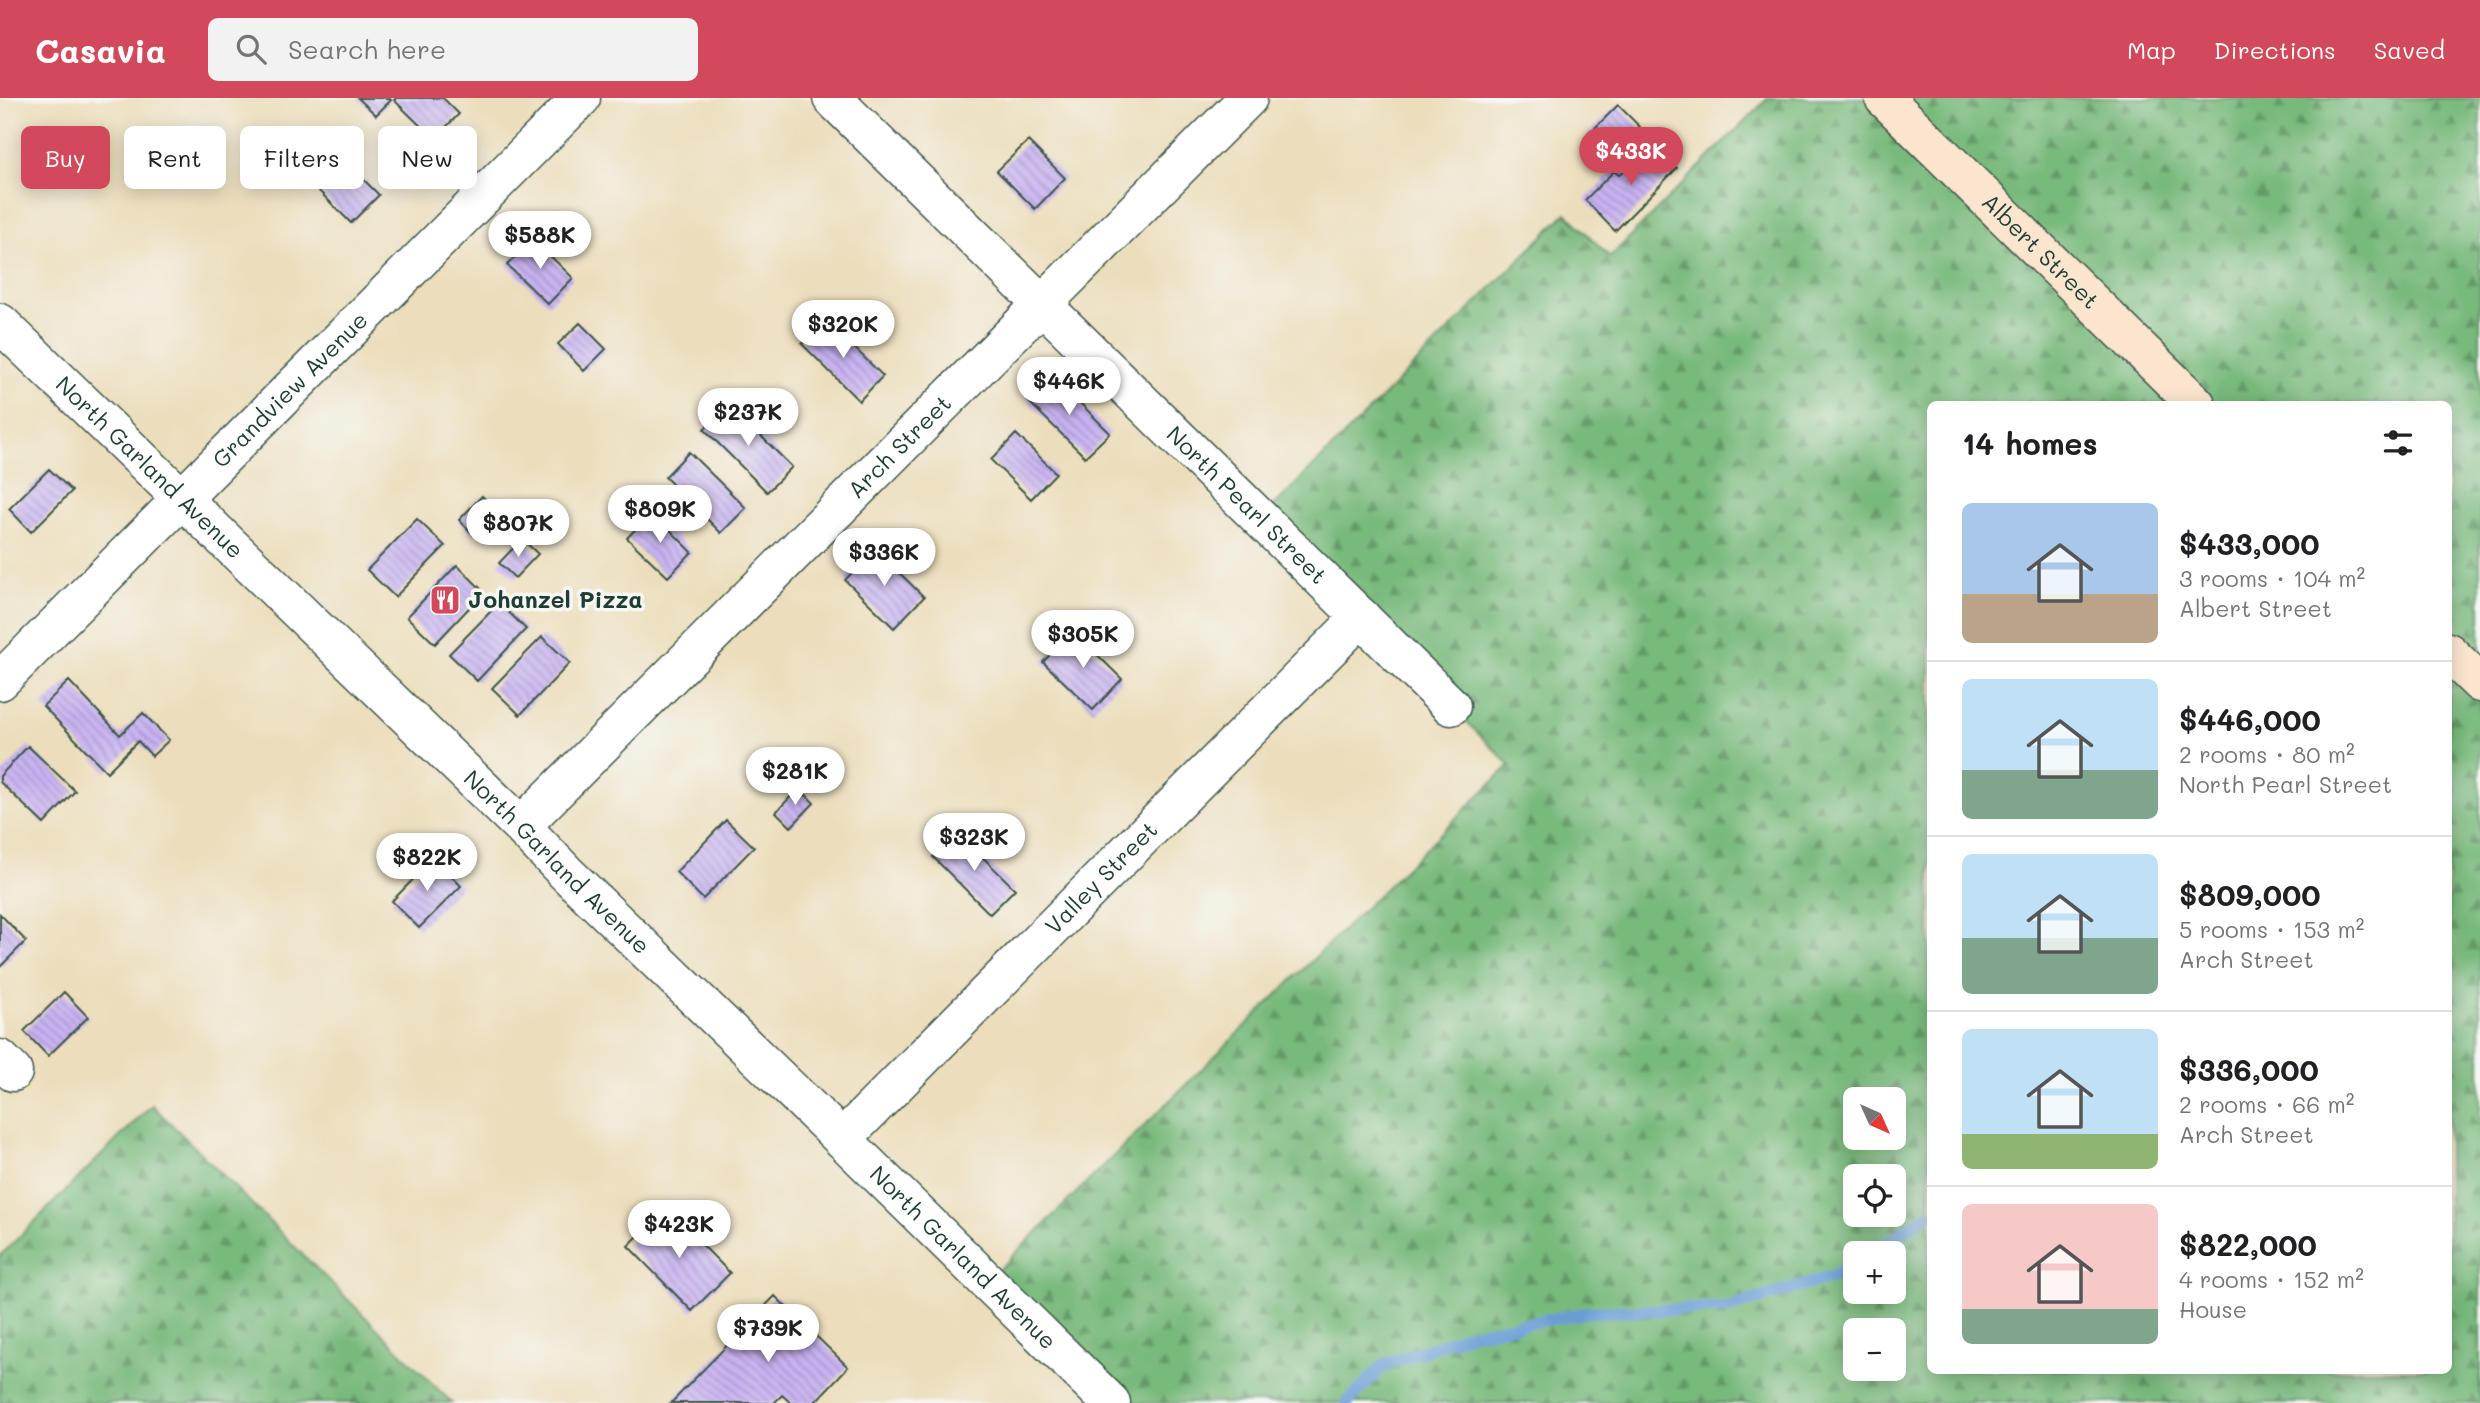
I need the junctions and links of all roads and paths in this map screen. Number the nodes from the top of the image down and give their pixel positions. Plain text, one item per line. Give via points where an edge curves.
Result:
1 (581, 98) edge
2 (832, 98) edge
3 (1248, 98) edge
4 (1884, 98) edge
5 (1042, 303) junction
6 (0, 323) edge
7 (2193, 401) edge
8 (181, 499) junction
9 (1361, 617) junction
10 (2452, 656) edge
11 (0, 681) edge
12 (2480, 683) edge
13 (1451, 706) dead end
14 (521, 826) junction
15 (842, 1139) junction
16 (1111, 1403) edge

1 - 8 street, Grandview Avenue
2 - 5 street, North Pearl Street
3 - 5 street, Arch Street
4 - 7 main road, Albert Street
5 - 9 street, North Pearl Street
5 - 14 street, Arch Street
6 - 8 street, North Garland Avenue
8 - 11 street, Grandview Avenue
8 - 14 street, North Garland Avenue
9 - 13 street, North Pearl Street
9 - 15 street, Valley Street
10 - 12 main road
14 - 15 street, North Garland Avenue
15 - 16 street, North Garland Avenue

